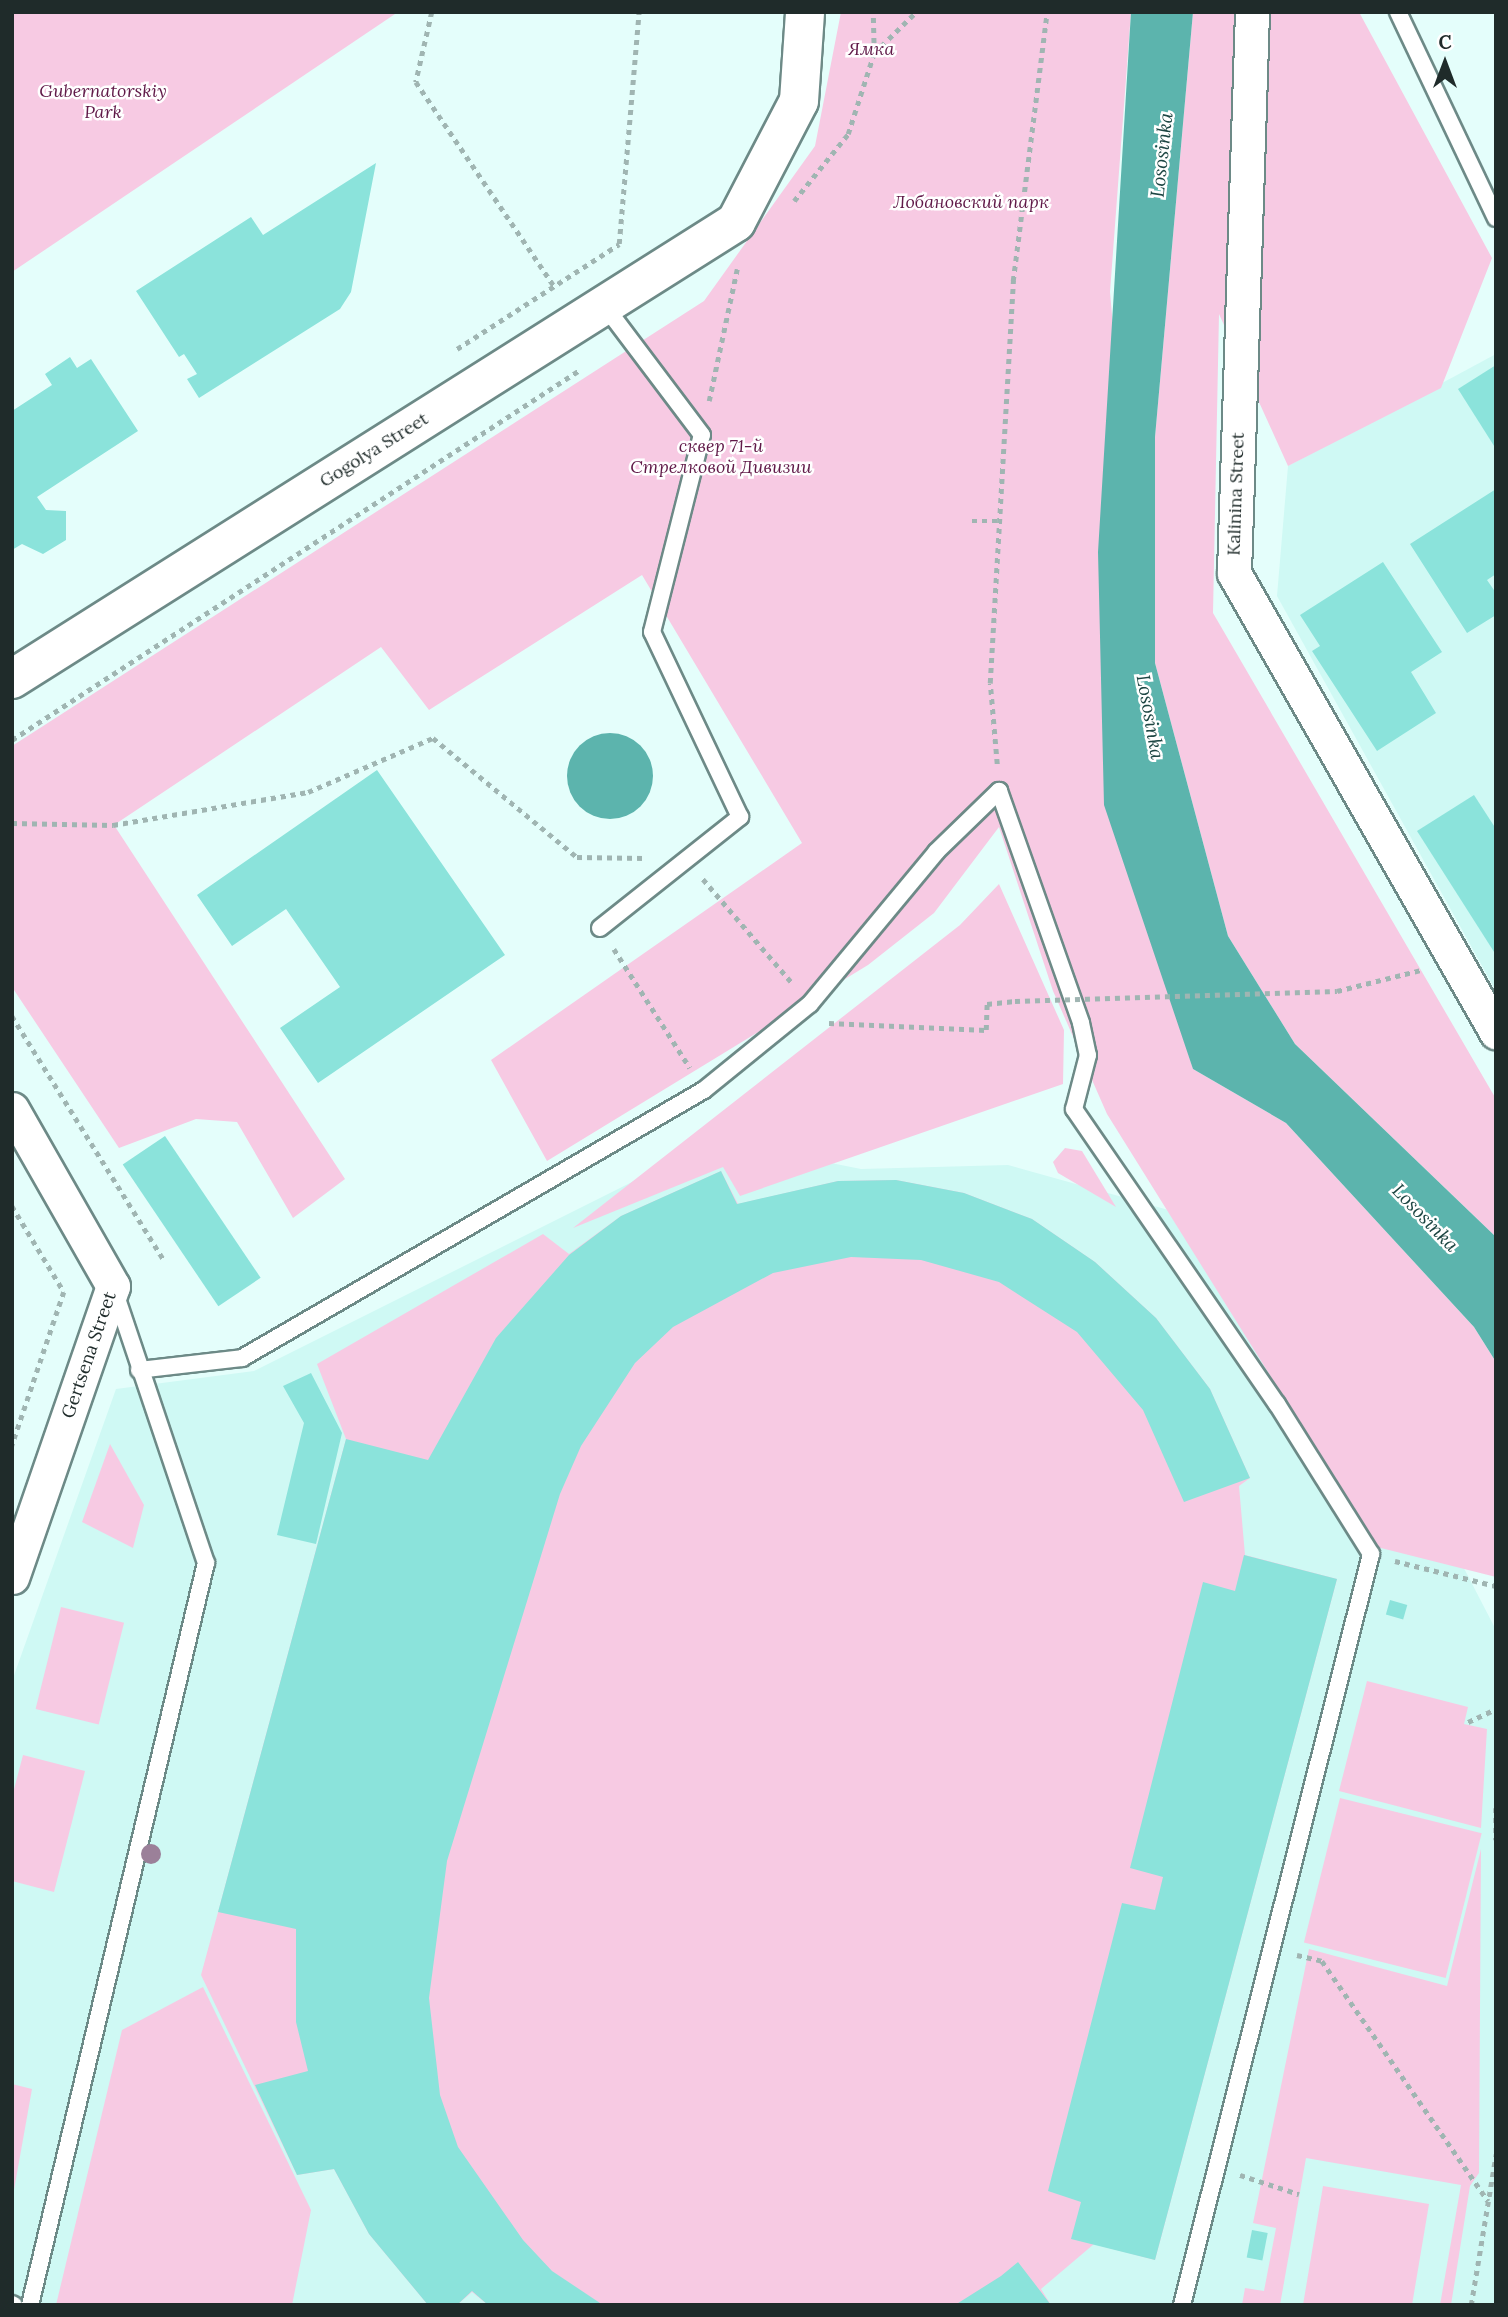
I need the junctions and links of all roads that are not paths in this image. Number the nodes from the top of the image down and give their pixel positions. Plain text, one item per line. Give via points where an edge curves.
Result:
1 (805, 12) edge
2 (1252, 12) edge
3 (1398, 12) edge
4 (1496, 218) edge
5 (604, 304) junction
6 (12, 680) edge
7 (600, 928) road end
8 (1496, 1032) edge
9 (12, 1109) edge
10 (113, 1286) junction
11 (139, 1370) junction
12 (12, 1577) edge
13 (30, 2305) edge
14 (1182, 2305) edge

1 - 5 main road, Gogolya Street via 799,102 736,222
2 - 8 street, Kalinina Street via 1234,573 1451,962
3 - 4 lane
5 - 6 main road, Gogolya Street
5 - 7 lane via 702,435 652,632 740,817
9 - 10 street, Gertsena Street
10 - 11 lane
10 - 12 street, Gertsena Street
11 - 13 lane via 206,1563
11 - 14 lane via 242,1358 704,1090 810,1004 936,852 999,791 1081,1023 1088,1055 1073,1109 1277,1404 1371,1554

